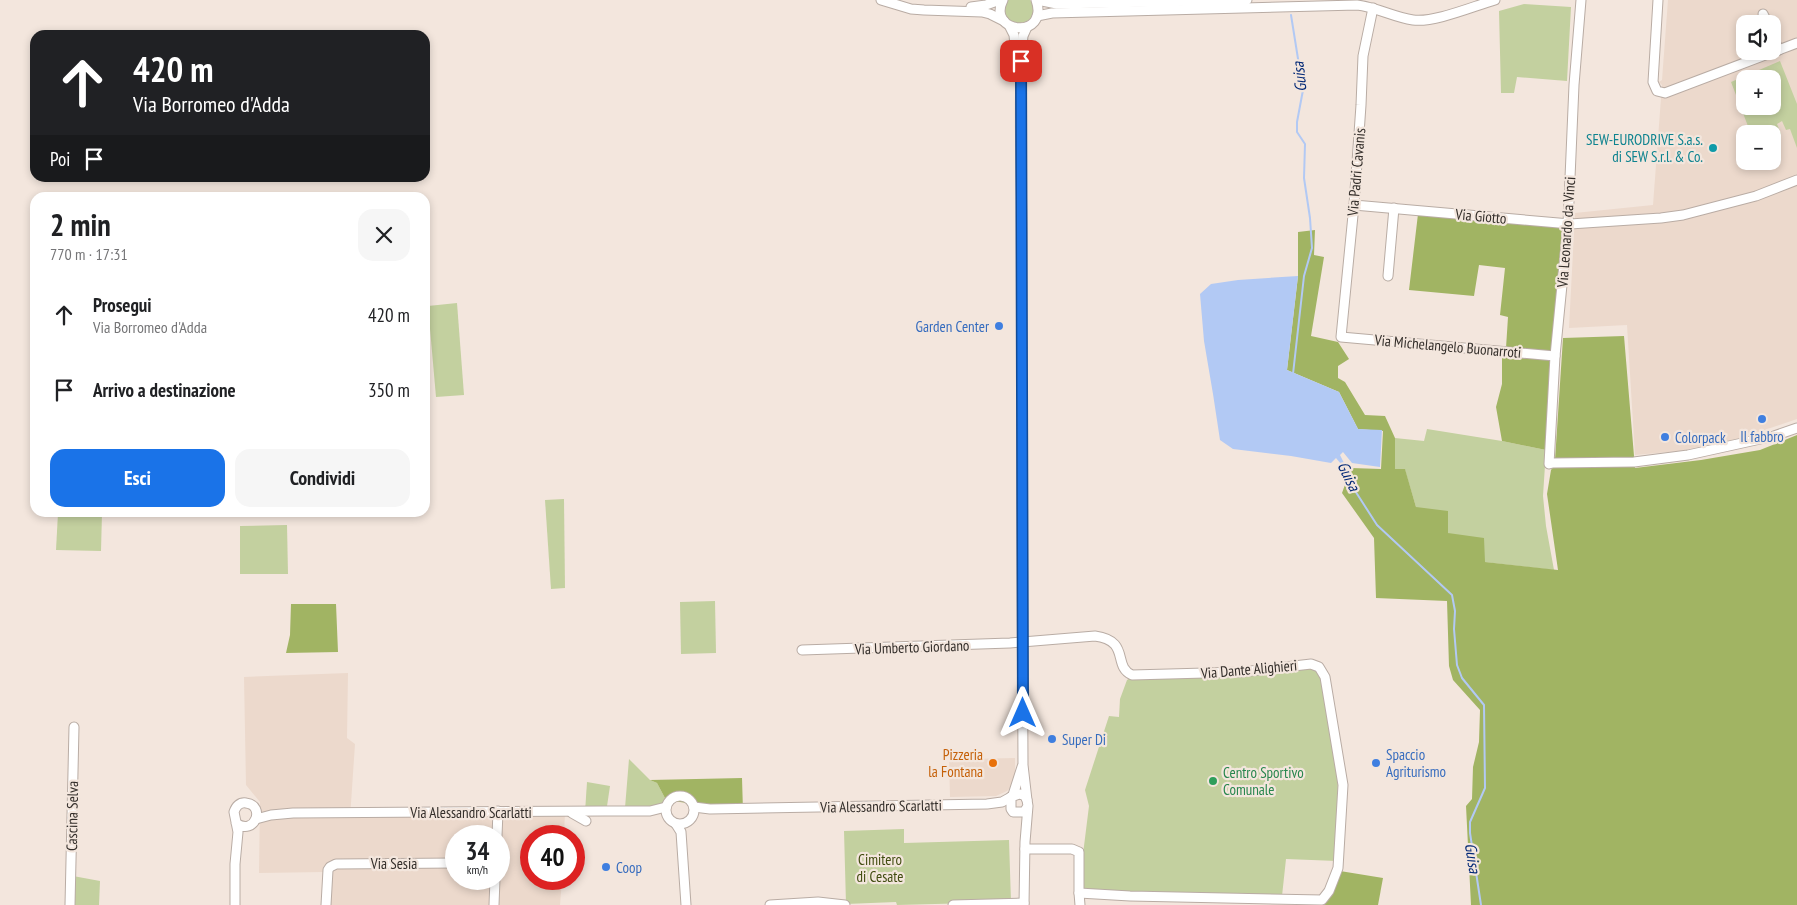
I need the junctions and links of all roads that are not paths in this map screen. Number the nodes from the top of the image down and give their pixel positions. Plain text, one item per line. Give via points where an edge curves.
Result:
1 (881, 0) edge
2 (1001, 0) edge
3 (1037, 0) edge
4 (1247, 0) edge
5 (1380, 0) edge
6 (1495, 0) edge
7 (1581, 0) edge
8 (1658, 0) edge
9 (1371, 4) edge
10 (897, 5) junction
11 (1037, 16) junction
12 (1007, 24) junction
13 (1027, 27) junction
14 (1797, 43) edge
15 (1781, 49) edge
16 (1752, 60) edge
17 (1020, 116) junction
18 (1797, 180) edge
19 (1354, 205) junction
20 (1394, 208) junction
21 (1568, 224) junction
22 (1388, 276) dead end
23 (1341, 337) joint
24 (1555, 356) junction
25 (1797, 428) edge
26 (1022, 641) junction
27 (802, 650) dead end
28 (74, 726) dead end
29 (1023, 765) junction
30 (1012, 796) junction
31 (1027, 803) junction
32 (993, 804) junction
33 (255, 808) junction
34 (694, 810) junction
35 (498, 811) junction
36 (569, 811) junction
37 (666, 811) junction
38 (1013, 812) junction
39 (292, 813) junction
40 (586, 820) dead end
41 (254, 822) junction
42 (236, 823) junction
43 (681, 823) junction
44 (497, 825) edge
45 (1025, 846) junction
46 (238, 848) junction
47 (445, 864) edge
48 (495, 890) edge
49 (1078, 893) junction
50 (1024, 904) edge
51 (70, 905) edge
52 (235, 905) edge
53 (326, 905) edge
54 (494, 905) edge
55 (686, 905) edge
56 (770, 905) edge
57 (845, 905) edge
58 (953, 905) edge
59 (1080, 905) edge

1 - 10 street
2 - 10 street via 979,7
2 - 12 street via 1000,10
3 - 4 street via 1057,4
3 - 11 street
5 - 9 street via 1376,7
6 - 9 street via 1423,20 1404,18
7 - 21 street, Via Leonardo da Vinci
8 - 16 street via 1653,82 1657,91 1665,93
9 - 11 street
9 - 19 street, Via Padri Cavanis via 1363,62
10 - 12 street via 924,10 982,12
11 - 13 street
12 - 13 street via 1017,29
12 - 17 street via 1016,43
13 - 17 street via 1022,46
14 - 15 street
17 - 26 street
18 - 21 street, Via Giotto via 1756,196 1683,215
19 - 20 street, Via Giotto
19 - 23 street, Via Padri Cavanis
20 - 21 street, Via Giotto
20 - 22 street
21 - 24 street, Via Leonardo da Vinci
23 - 24 street, Via Michelangelo Buonarroti
24 - 25 street, Via Leonardo da Vinci via 1550,464 1634,462 1688,455
26 - 27 street, Via Umberto Giordano
26 - 29 street
26 - 49 street, Via Dante Alighieri via 1105,637 1116,645 1126,672 1132,675 1242,672 1311,664 1319,667 1325,677 1343,785 1338,868 1322,900
28 - 51 street, Cascina Selva
29 - 30 street
29 - 31 street
30 - 31 street via 1024,795
30 - 32 street, Via Alessandro Scarlatti
30 - 38 street
31 - 38 street via 1024,812
31 - 45 street
32 - 34 street, Via Alessandro Scarlatti
32 - 38 street, Via Alessandro Scarlatti
33 - 39 street, Via Alessandro Scarlatti
33 - 41 street
33 - 42 street via 248,803 238,806 233,815
34 - 37 street via 688,798 681,796 672,798
34 - 43 street via 692,818
35 - 36 street, Via Alessandro Scarlatti
35 - 39 street, Via Alessandro Scarlatti
35 - 44 street
36 - 37 street, Via Alessandro Scarlatti
36 - 40 street
37 - 43 street via 672,822
38 - 45 street via 1020,824
39 - 41 street, Via Alessandro Scarlatti via 270,815
41 - 42 street via 243,826
41 - 46 street
42 - 46 street
43 - 55 street
45 - 49 street via 1079,852
45 - 50 street
46 - 52 street
47 - 53 street, Via Sesia via 332,865 328,870
48 - 54 street
49 - 59 street
50 - 58 street
56 - 57 street via 818,902

